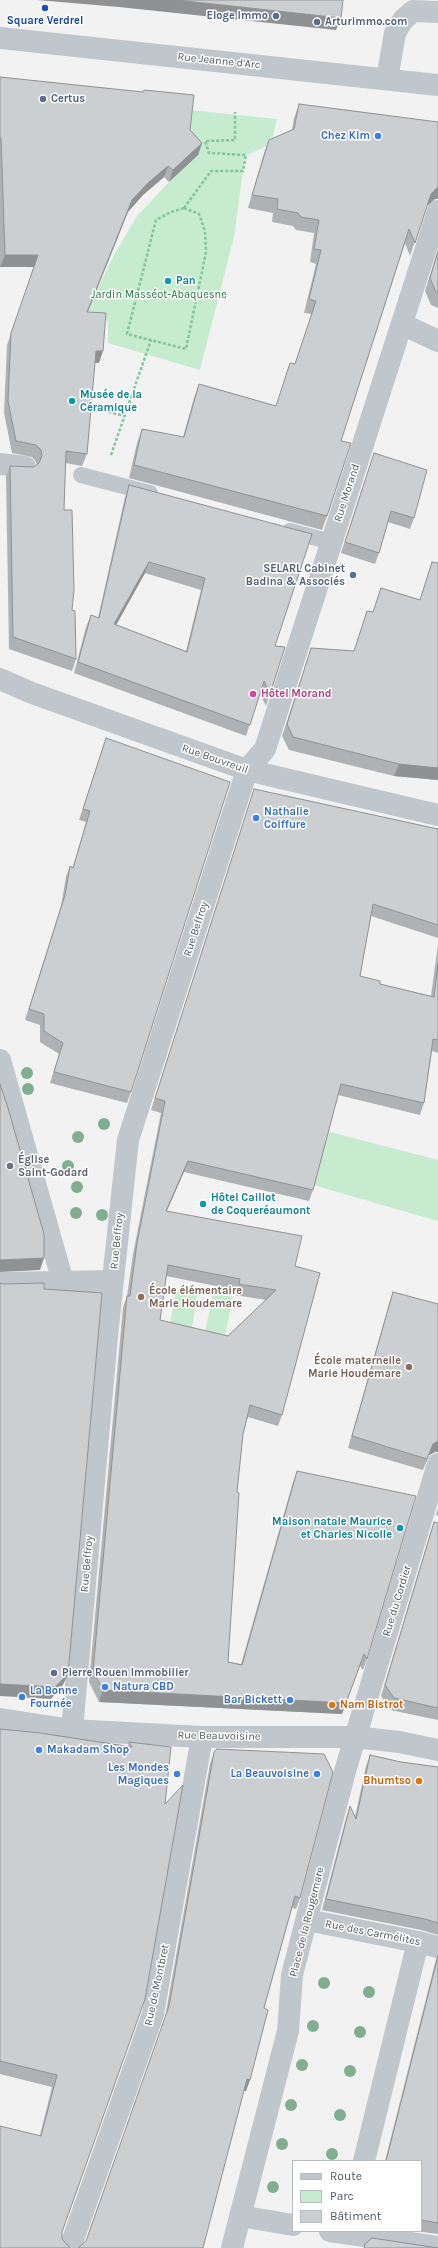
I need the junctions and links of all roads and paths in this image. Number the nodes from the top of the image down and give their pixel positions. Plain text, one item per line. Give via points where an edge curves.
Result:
1 (428, 0) edge
2 (438, 7) edge
3 (438, 12) edge
4 (0, 38) edge
5 (387, 79) junction
6 (438, 85) edge
7 (235, 112) dead end
8 (184, 208) junction
9 (438, 211) edge
10 (402, 324) junction
11 (151, 340) junction
12 (438, 341) edge
13 (88, 407) edge
14 (125, 416) junction
15 (0, 464) edge
16 (25, 467) edge
17 (82, 475) dead end
18 (103, 480) junction
19 (163, 497) edge
20 (277, 528) edge
21 (331, 542) junction
22 (0, 679) edge
23 (247, 770) junction
24 (438, 814) edge
25 (0, 1060) edge
26 (113, 1281) junction
27 (63, 1282) junction
28 (0, 1283) edge
29 (438, 1464) edge
30 (0, 1719) edge
31 (72, 1730) junction
32 (202, 1737) junction
33 (355, 1737) junction
34 (438, 1750) edge
35 (307, 1920) junction
36 (428, 1944) edge
37 (364, 2160) edge
38 (240, 2216) junction
39 (292, 2225) edge
40 (342, 2236) edge
41 (438, 2247) edge
42 (70, 2248) edge
43 (232, 2248) edge

1 - 2 street
3 - 5 street via 413,11 402,20 395,33
4 - 5 street, Rue Jeanne d'Arc
5 - 6 street, Rue Jeanne d'Arc
7 - 8 path via 235,140 205,141 209,152 246,155 243,171 211,171
8 - 11 path via 156,220 127,334
8 - 11 path via 199,214 205,231 206,252 186,349
9 - 10 street, Rue Morand
10 - 12 street
10 - 21 street, Rue Morand
11 - 14 path
13 - 14 path
14 - 18 path
15 - 16 street
17 - 18 lane
18 - 19 lane
20 - 21 lane
21 - 23 street, Rue Morand via 265,750
22 - 23 street, Rue Bouvreuil via 32,693
23 - 24 street, Rue Bouvreuil
23 - 26 street, Rue Beffroy via 128,1140
25 - 27 street
26 - 27 street
26 - 31 street, Rue Beffroy
27 - 28 street
29 - 33 street, Rue du Cordier via 429,1523
30 - 31 street, Rue Beauvoisine
31 - 32 street, Rue Beauvoisine
32 - 33 street, Rue Beauvoisine
32 - 42 street, Rue de Montbret via 153,2014
33 - 34 street, Rue Beauvoisine
33 - 35 street, Place de la Rougemare
35 - 36 street, Rue des Carmélites
35 - 38 street, Place de la Rougemare via 292,1975 288,2031
36 - 37 street
38 - 39 street
38 - 43 street, Place de la Rougemare
40 - 41 street

